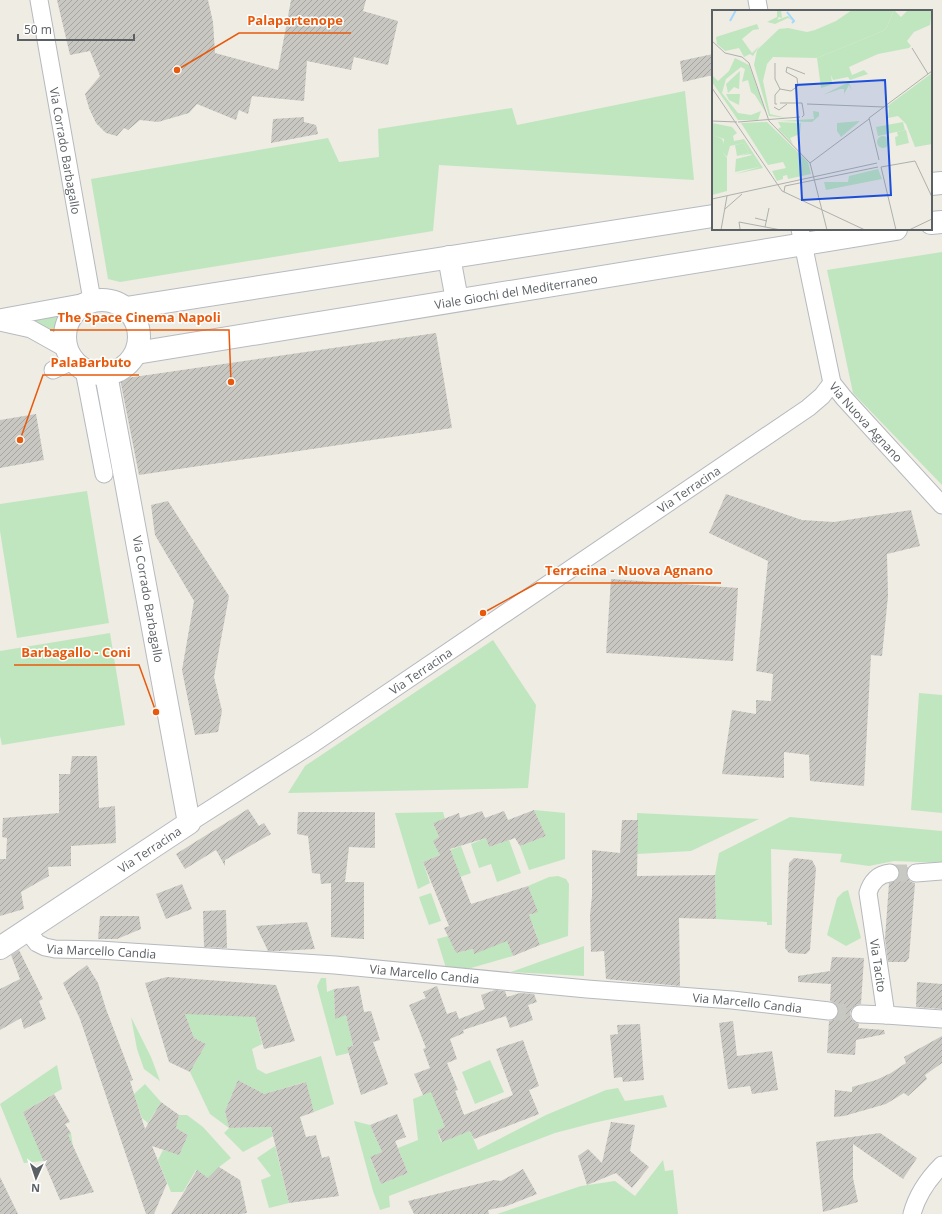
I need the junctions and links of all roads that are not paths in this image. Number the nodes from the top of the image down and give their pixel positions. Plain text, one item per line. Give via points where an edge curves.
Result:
1 (39, 0) edge
2 (757, 0) edge
3 (759, 10) edge
4 (942, 183) edge
5 (932, 184) edge
6 (712, 216) edge
7 (942, 222) edge
8 (932, 223) edge
9 (883, 230) edge
10 (802, 236) edge
11 (449, 258) junction
12 (457, 300) junction
13 (89, 301) junction
14 (126, 308) junction
15 (0, 318) edge
16 (0, 322) edge
17 (136, 353) junction
18 (74, 360) junction
19 (53, 370) dead end
20 (106, 374) junction
21 (832, 383) junction
22 (104, 474) dead end
23 (942, 505) edge
24 (189, 823) junction
25 (942, 871) edge
26 (890, 873) tunnel mouth
27 (916, 873) tunnel mouth
28 (27, 930) junction
29 (0, 948) edge
30 (829, 1011) tunnel mouth
31 (860, 1014) tunnel mouth
32 (886, 1015) junction
33 (942, 1019) edge
34 (942, 1165) edge
35 (912, 1214) edge

1 - 13 street, Via Corrado Barbagallo
2 - 3 street
4 - 5 main road
6 - 11 main road
7 - 8 main road
9 - 10 main road, Viale Giochi del Mediterraneo
10 - 12 main road, Viale Giochi del Mediterraneo
10 - 21 street, Via Nuova Agnano
11 - 12 main road
11 - 14 main road
12 - 17 main road, Viale Giochi del Mediterraneo
13 - 14 main road via 104,299
13 - 15 street
13 - 18 main road via 75,310 67,321 64,334
14 - 17 main road via 138,329
16 - 18 street via 31,329
17 - 20 main road via 118,371
18 - 19 street
18 - 20 main road via 95,374
18 - 22 street
20 - 24 main road, Via Corrado Barbagallo
21 - 23 street, Via Nuova Agnano
21 - 24 street, Via Terracina via 808,408 314,743
24 - 28 main road, Via Terracina
25 - 27 street
26 - 32 street, Via Tacito via 882,874 871,884 868,893
28 - 29 main road, Via Terracina
28 - 30 street, Via Marcello Candia via 37,943 55,949 320,964 746,1001
31 - 32 street
32 - 33 street
34 - 35 street via 922,1190

